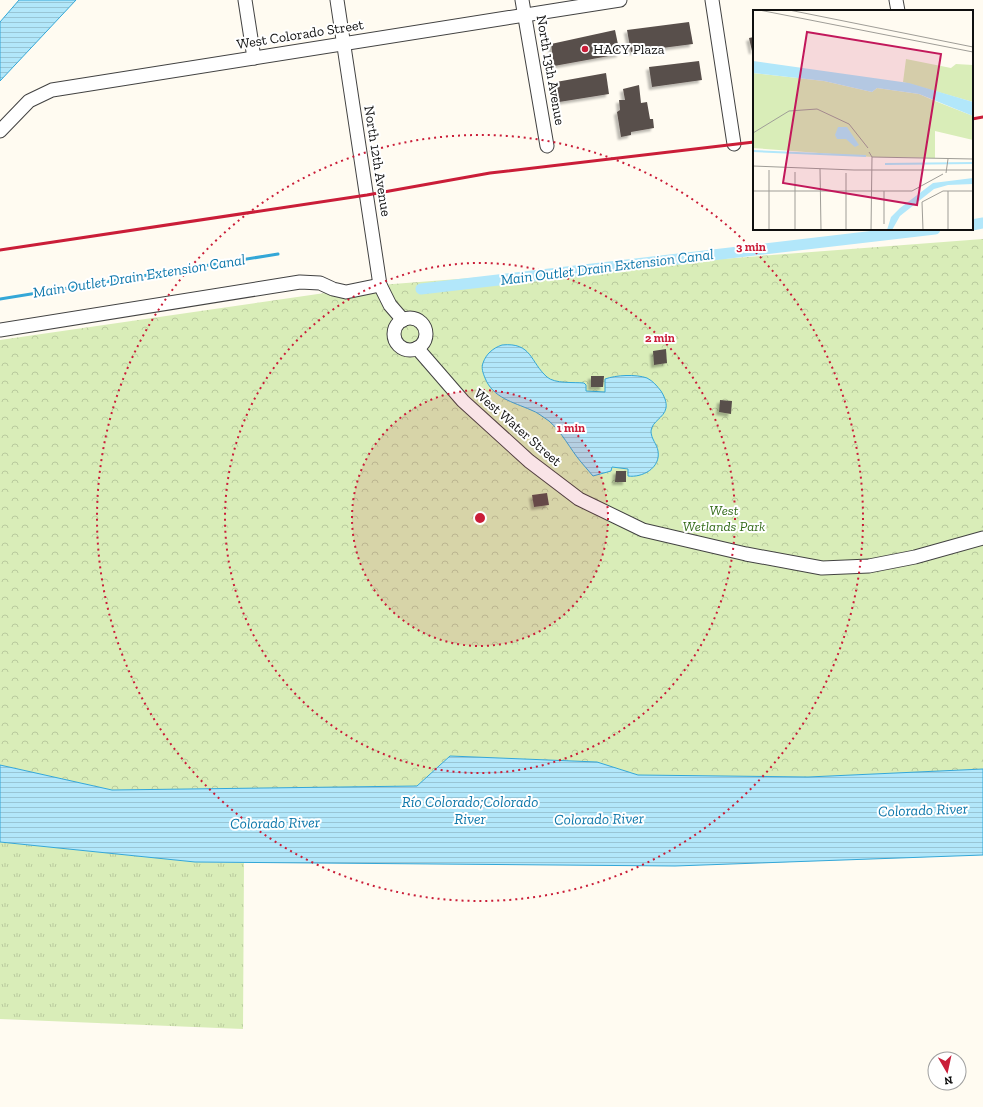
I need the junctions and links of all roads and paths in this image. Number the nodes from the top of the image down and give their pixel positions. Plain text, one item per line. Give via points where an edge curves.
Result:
1 (245, 0) edge
2 (336, 0) edge
3 (522, 0) edge
4 (620, 0) edge
5 (712, 0) edge
6 (896, 0) edge
7 (898, 10) edge
8 (525, 15) junction
9 (343, 44) junction
10 (254, 58) junction
11 (0, 131) edge
12 (734, 144) dead end
13 (547, 146) dead end
14 (380, 285) junction
15 (402, 320) junction
16 (0, 330) edge
17 (417, 348) junction
18 (983, 538) edge

1 - 10 street
2 - 9 street, North 12th Avenue
3 - 8 street, North 13th Avenue
4 - 8 street, West Colorado Street
5 - 12 street
6 - 7 street
8 - 9 street, West Colorado Street
8 - 13 street, North 13th Avenue
9 - 10 street, West Colorado Street
9 - 14 street, North 12th Avenue
10 - 11 street, West Colorado Street via 52,90 29,101
14 - 15 street, North 12th Avenue via 390,305
14 - 16 street via 346,292 320,283 300,282
15 - 17 street via 395,328 395,339 407,350
15 - 17 street via 413,318 425,328 426,338
17 - 18 street, West Water Street via 464,401 528,461 579,499 643,530 746,554 822,568 869,566 915,557

